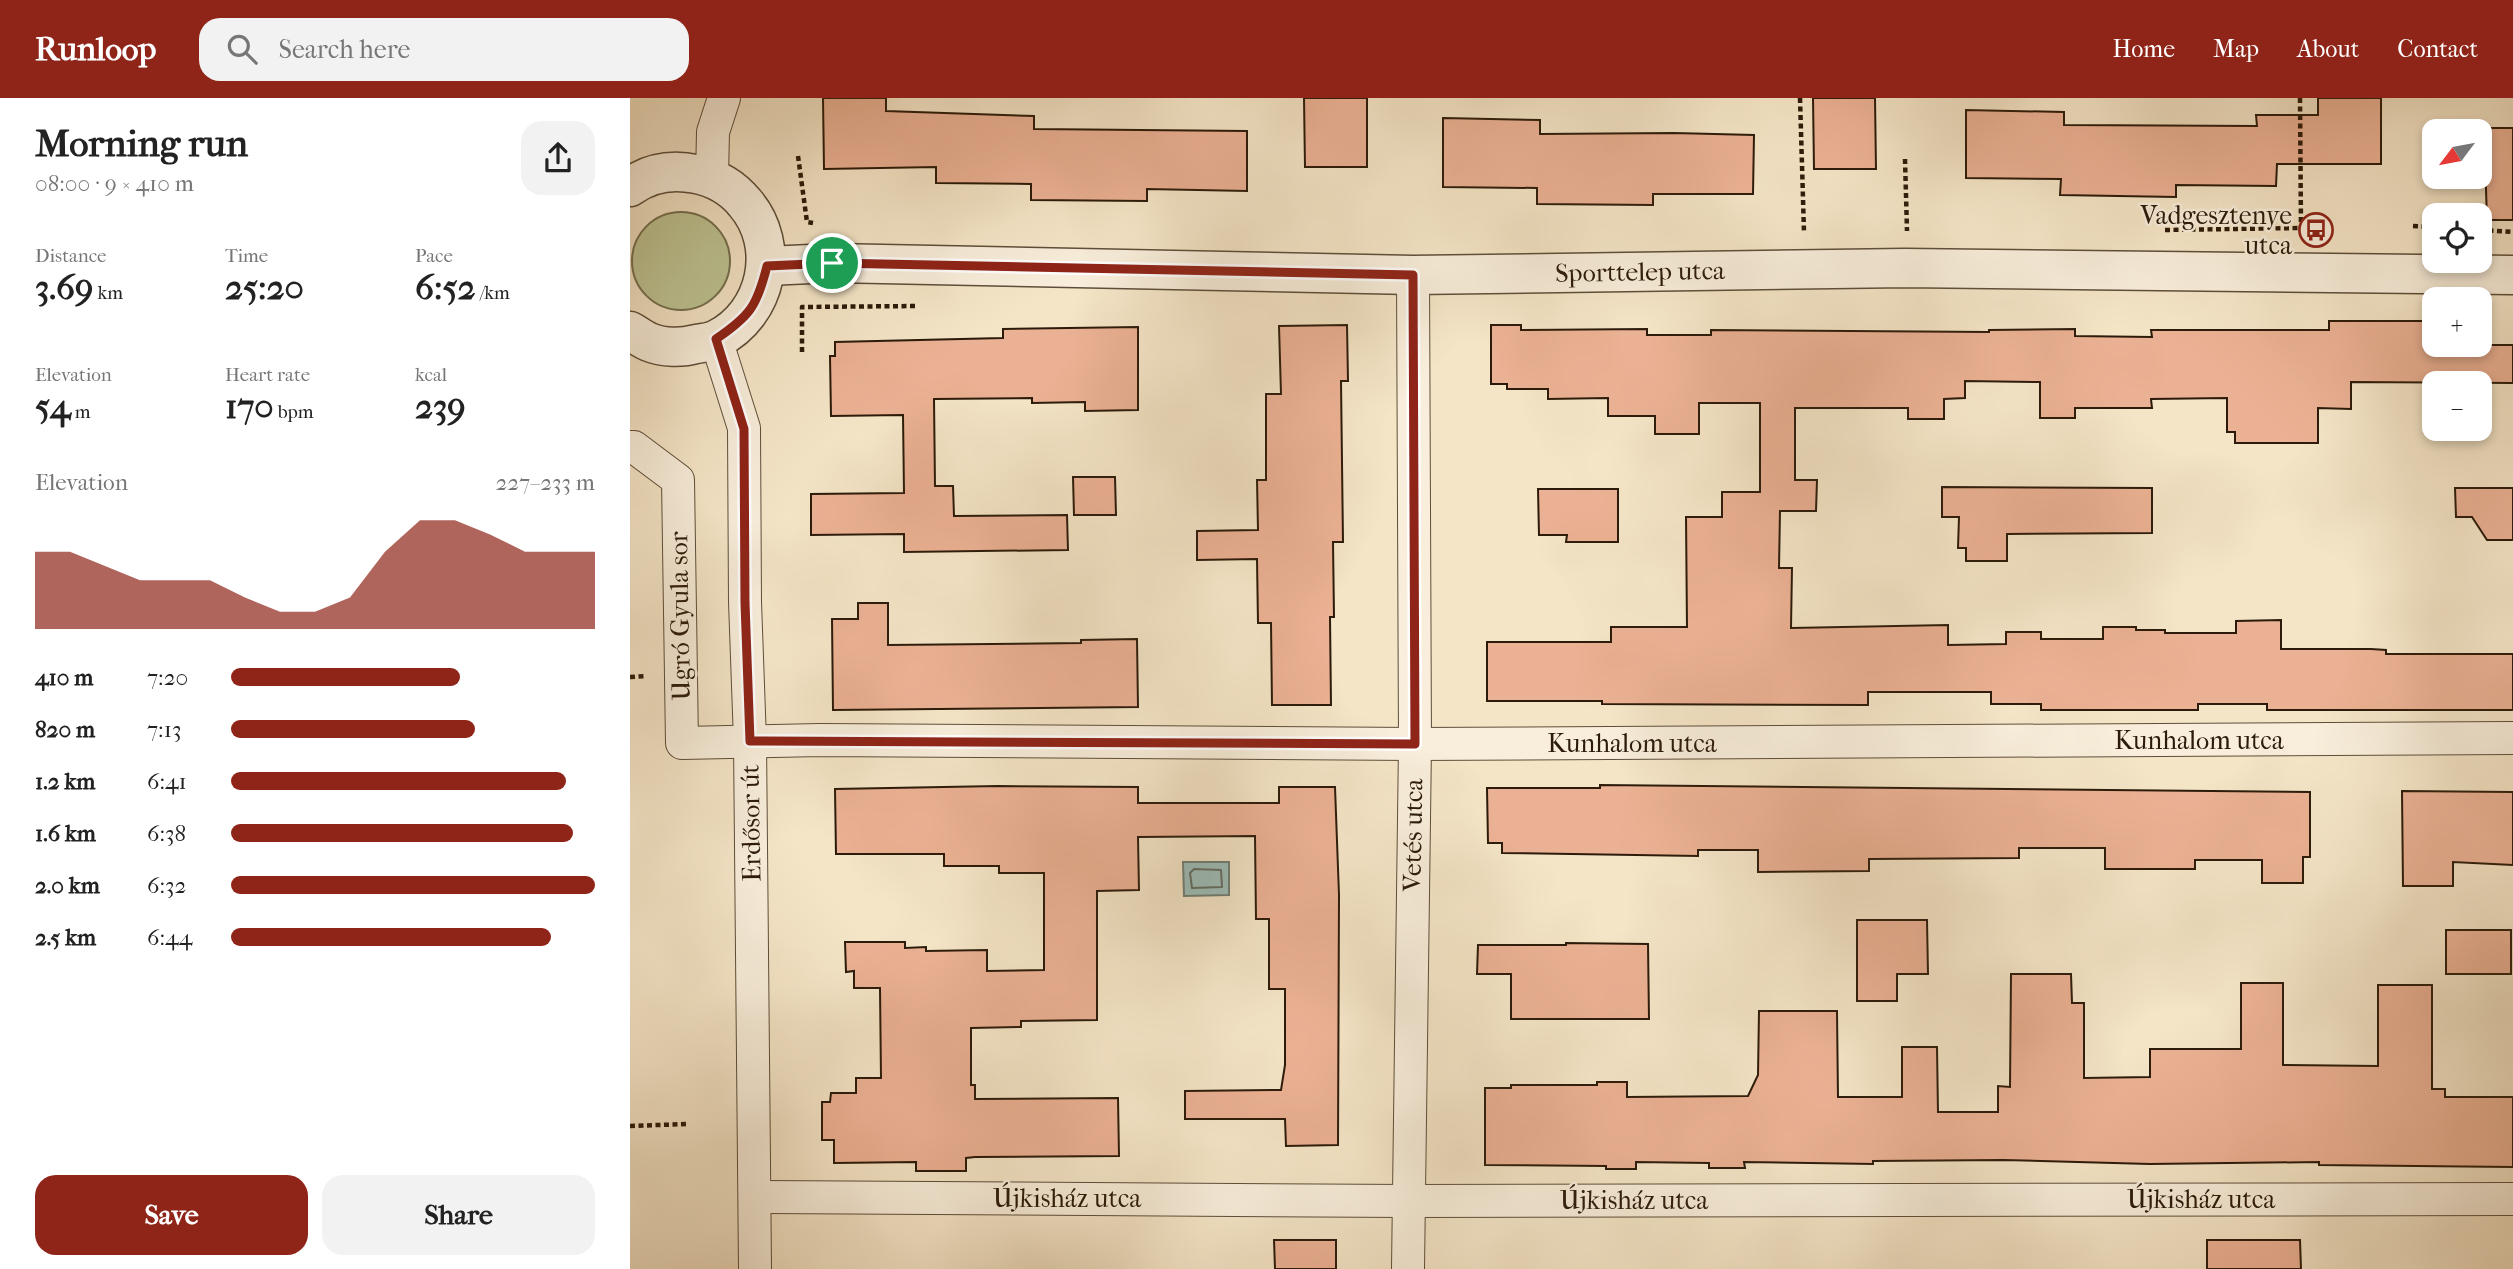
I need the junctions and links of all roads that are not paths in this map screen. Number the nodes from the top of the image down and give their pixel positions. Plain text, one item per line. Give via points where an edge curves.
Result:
1 (724, 98) edge
2 (712, 177) junction
3 (630, 187) edge
4 (767, 266) junction
5 (1413, 275) junction
6 (2513, 275) edge
7 (630, 331) edge
8 (716, 339) junction
9 (630, 447) edge
10 (2513, 738) edge
11 (750, 741) junction
12 (1415, 744) junction
13 (756, 1196) junction
14 (2513, 1199) edge
15 (1408, 1201) junction
16 (755, 1269) edge
17 (1408, 1269) edge

1 - 2 street via 713,132
2 - 3 street via 677,170 642,178
2 - 4 street via 736,191 754,213 765,238
4 - 5 street, Sporttelep utca via 832,263
4 - 8 street via 759,296 741,322
5 - 6 street, Sporttelep utca via 1906,268
5 - 12 street, Vetés utca
7 - 8 street via 650,342 683,348
8 - 11 street, Erdősor út via 744,429
9 - 11 street, Ugró Gyula sor via 678,480 682,743
10 - 12 street, Kunhalom utca
11 - 12 street, Kunhalom utca
11 - 13 street, Erdősor út
12 - 15 street, Vetés utca
13 - 15 street, Újkisház utca
13 - 16 street, Erdősor út
14 - 15 street, Újkisház utca
15 - 17 street, Vetés utca

